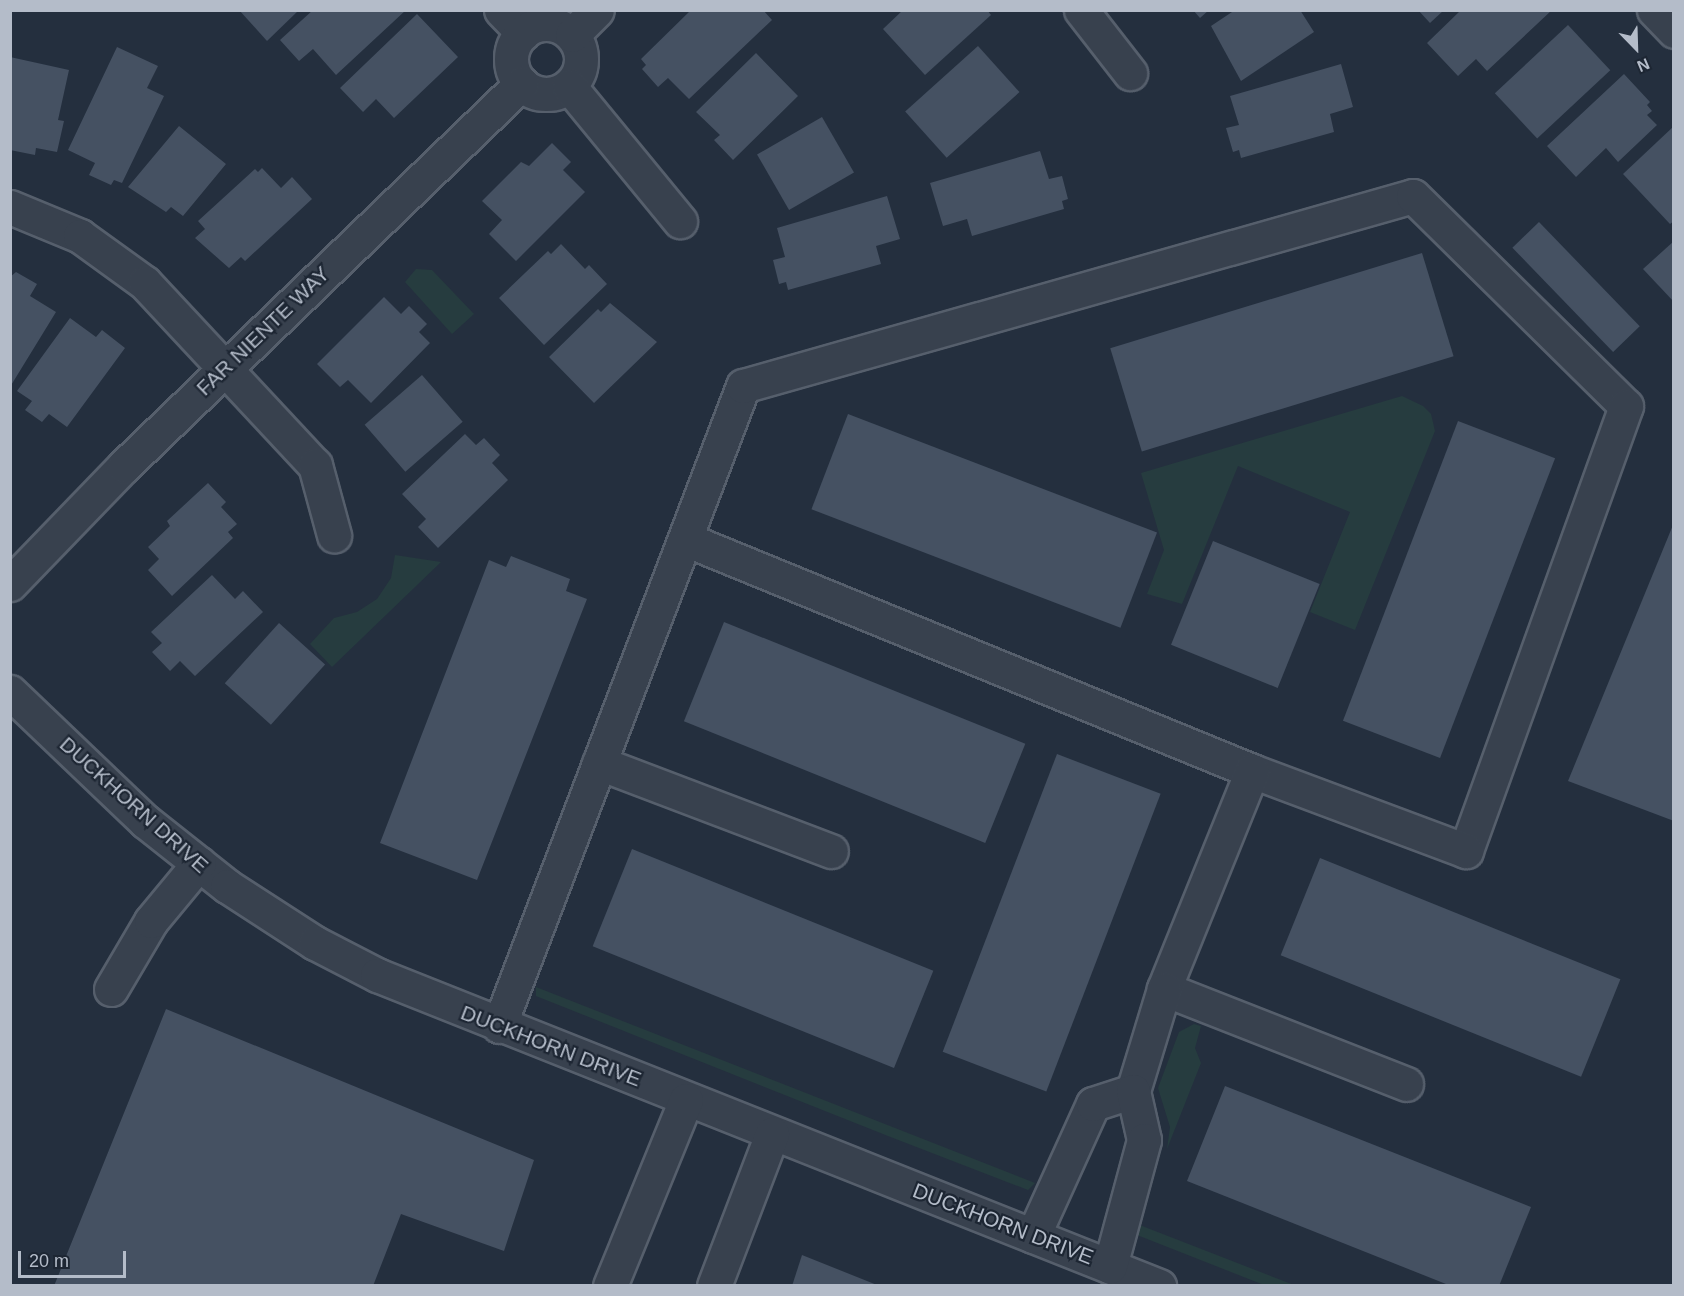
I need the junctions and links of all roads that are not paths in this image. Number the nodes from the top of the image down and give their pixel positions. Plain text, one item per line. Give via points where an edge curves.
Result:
1 (597, 10) edge
2 (1080, 10) edge
3 (1654, 10) edge
4 (512, 22) edge
5 (1674, 31) edge
6 (572, 35) junction
7 (1130, 73) dead end
8 (522, 83) junction
9 (569, 86) junction
10 (10, 207) edge
11 (680, 221) dead end
12 (226, 366) junction
13 (334, 535) dead end
14 (685, 539) junction
15 (10, 584) edge
16 (10, 692) edge
17 (599, 763) junction
18 (1252, 771) junction
19 (831, 851) dead end
20 (199, 863) junction
21 (111, 989) dead end
22 (1164, 989) junction
23 (499, 1026) junction
24 (1406, 1083) dead end
25 (1132, 1091) junction
26 (686, 1100) junction
27 (772, 1134) junction
28 (1033, 1236) junction
29 (1110, 1266) junction
30 (610, 1286) edge
31 (714, 1286) edge
32 (1159, 1286) edge

1 - 6 street
2 - 7 street
3 - 5 street
4 - 6 street via 547,24
4 - 8 street via 512,58
6 - 9 street via 582,63
8 - 9 street via 545,94
8 - 12 street, FAR NIENTE WAY
9 - 11 street
10 - 12 street via 80,236 114,258 145,283
12 - 13 street via 315,465
12 - 15 street, FAR NIENTE WAY
14 - 17 street
14 - 18 street
14 - 18 street via 743,386 1413,196 1626,406 1466,851
16 - 20 street, DUCKHORN DRIVE via 145,820
17 - 19 street
17 - 23 street
18 - 22 street
20 - 21 street via 151,921
20 - 23 street, DUCKHORN DRIVE via 315,943 377,975
22 - 24 street
22 - 25 street
23 - 26 street, DUCKHORN DRIVE
25 - 28 street via 1093,1104
25 - 29 street via 1143,1140
26 - 27 street, DUCKHORN DRIVE
26 - 30 street
27 - 28 street, DUCKHORN DRIVE
27 - 31 street
28 - 29 street, DUCKHORN DRIVE
29 - 32 street, DUCKHORN DRIVE

